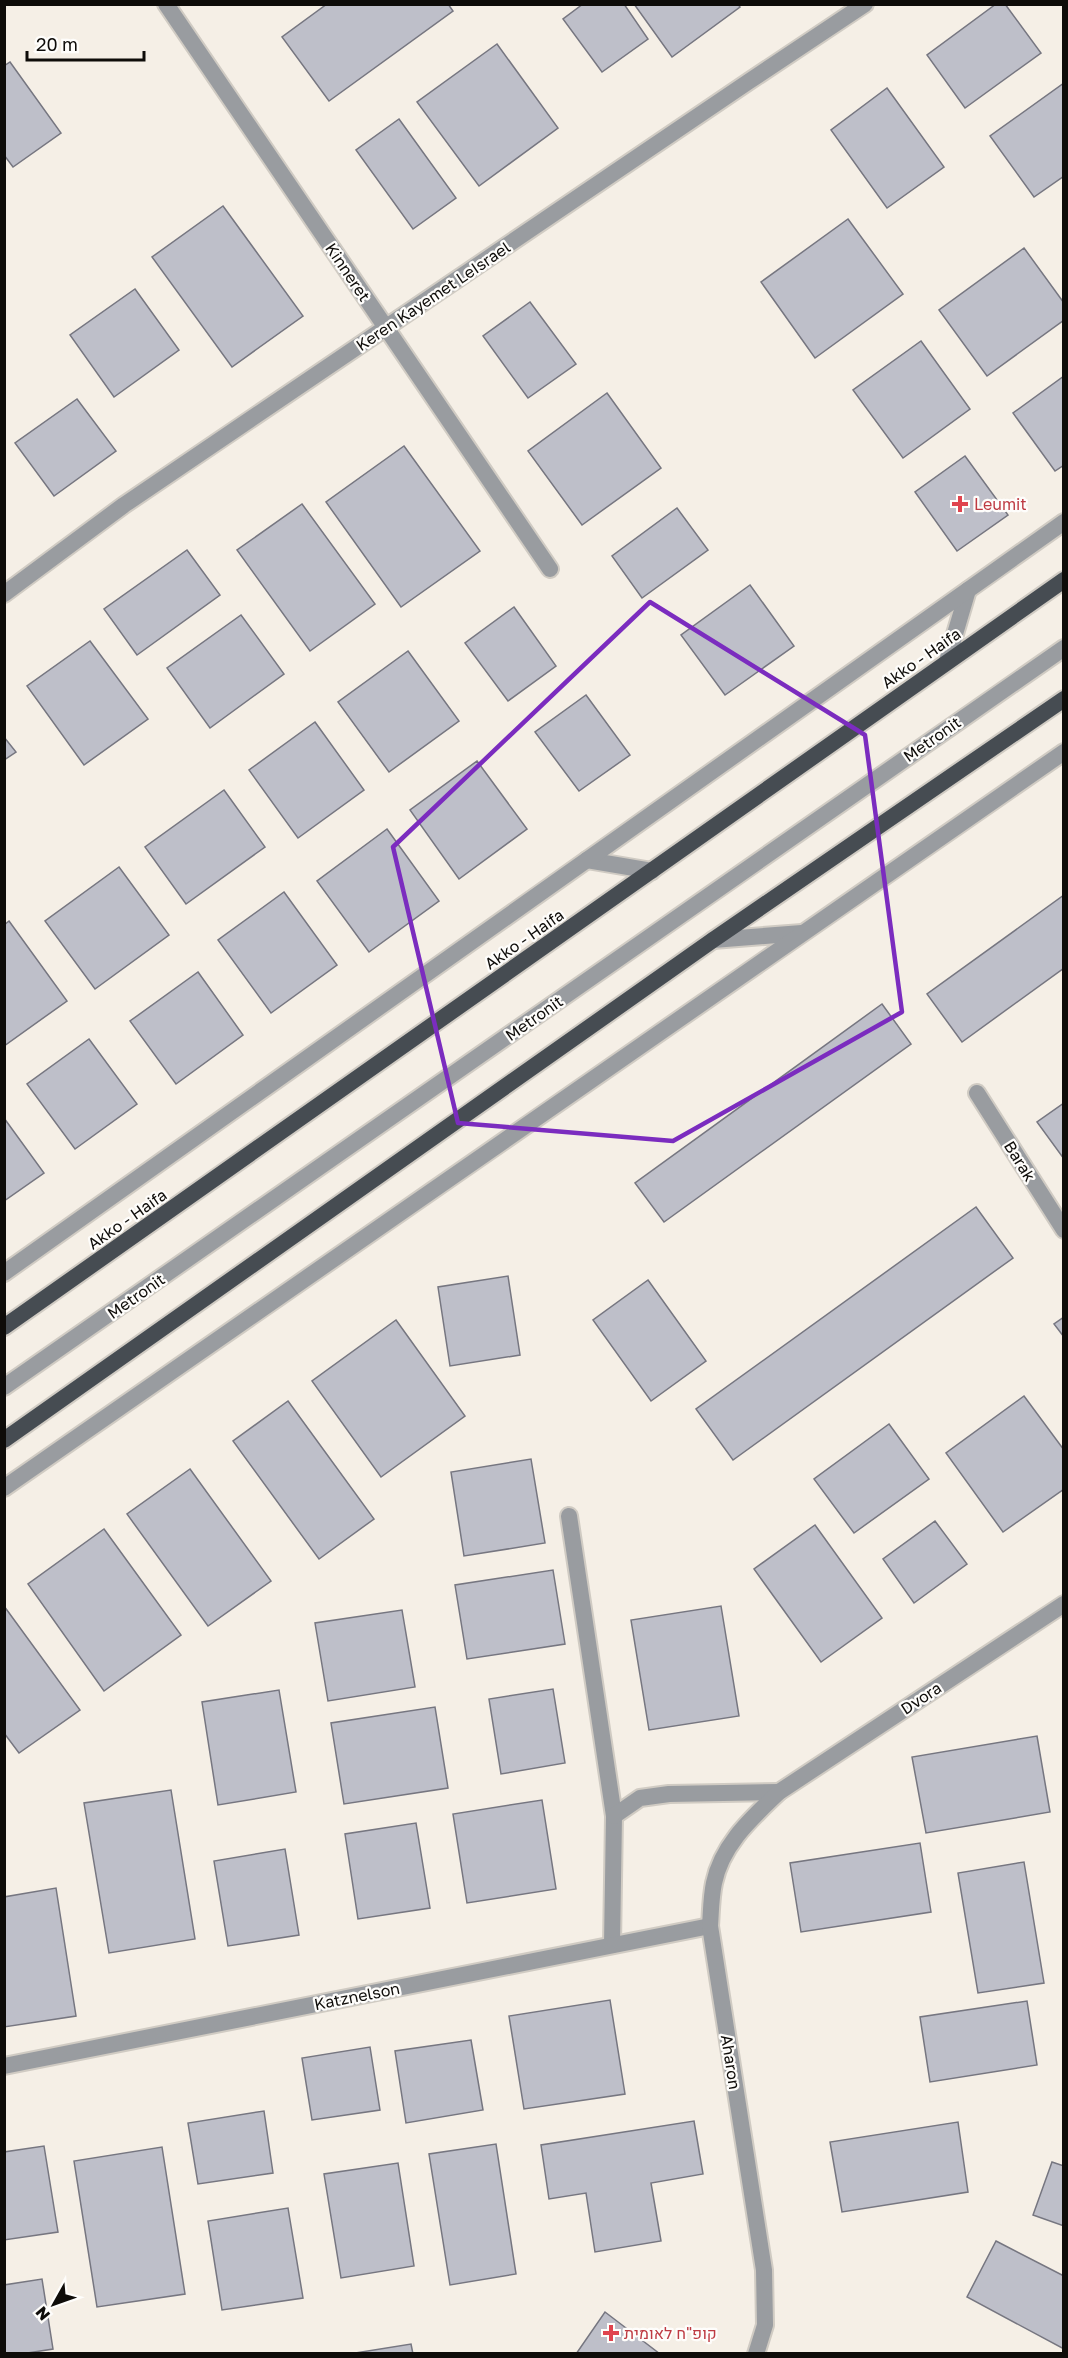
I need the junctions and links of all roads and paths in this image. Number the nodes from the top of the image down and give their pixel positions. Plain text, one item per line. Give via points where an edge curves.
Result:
1 (166, 4) edge
2 (865, 4) edge
3 (386, 327) junction
4 (1064, 522) edge
5 (550, 569) dead end
6 (1064, 580) edge
7 (968, 590) junction
8 (4, 594) edge
9 (1064, 648) edge
10 (947, 661) junction
11 (1064, 699) edge
12 (1064, 752) edge
13 (586, 860) junction
14 (652, 871) junction
15 (804, 933) junction
16 (713, 940) junction
17 (977, 1093) dead end
18 (1064, 1230) edge
19 (4, 1273) edge
20 (4, 1327) edge
21 (4, 1387) edge
22 (4, 1440) edge
23 (4, 1488) edge
24 (569, 1516) dead end
25 (1064, 1604) edge
26 (779, 1792) junction
27 (614, 1816) junction
28 (710, 1926) junction
29 (612, 1945) junction
30 (4, 2066) edge
31 (756, 2354) edge

1 - 3 street, Kinneret
2 - 3 street, Keren Kayemet LeIsrael
3 - 5 street, Kinneret
3 - 8 street, Keren Kayemet LeIsrael via 124,505
4 - 7 street
6 - 10 highway, Akko - Haifa
7 - 10 street
7 - 13 street
9 - 21 street, Metronit
10 - 14 highway, Akko - Haifa
11 - 16 highway
12 - 15 street
13 - 14 street
13 - 19 street
14 - 20 highway, Akko - Haifa
15 - 16 street
15 - 23 street
16 - 22 highway
17 - 18 street, Barak
24 - 27 street
25 - 26 street, Dvora
26 - 27 street via 640,1798
26 - 28 street, Aharon via 746,1824 726,1852 714,1883
27 - 29 street
28 - 29 street, Katznelson
28 - 31 street, Aharon via 764,2270 765,2325
29 - 30 street, Katznelson

